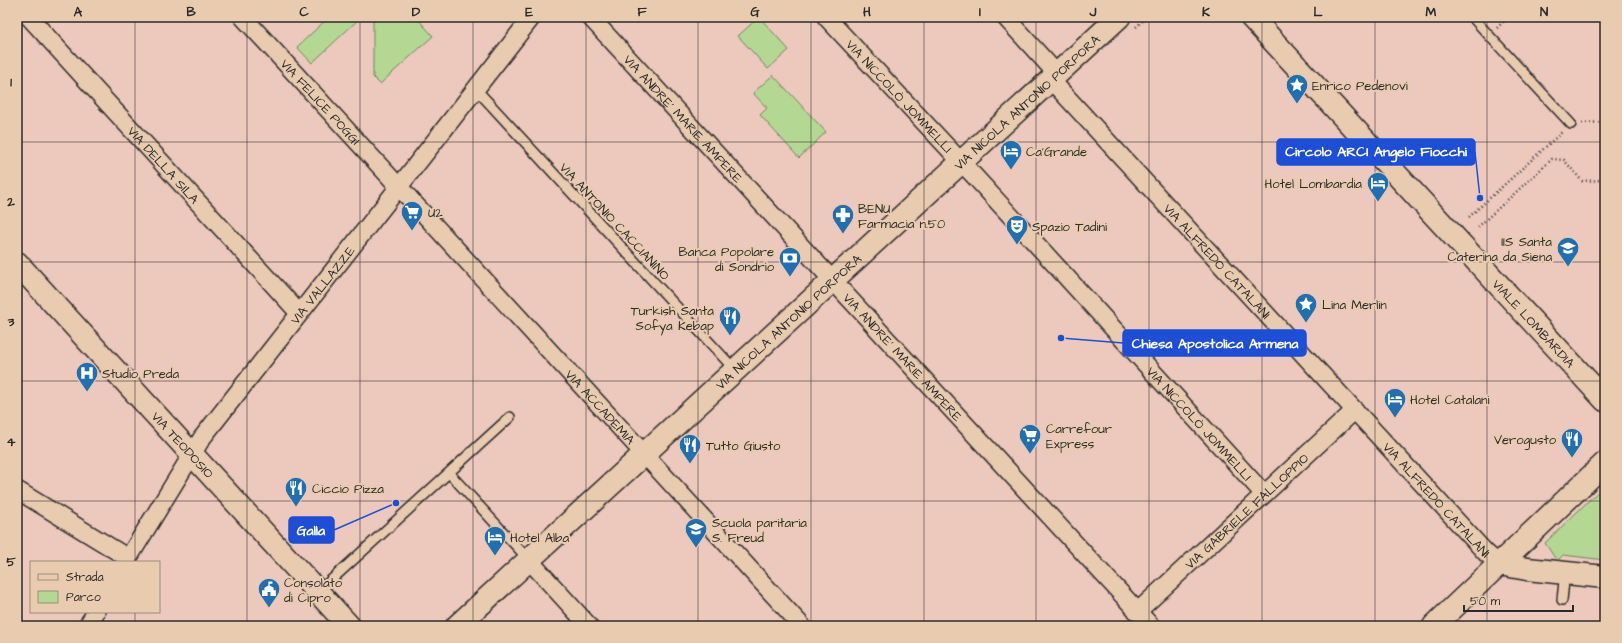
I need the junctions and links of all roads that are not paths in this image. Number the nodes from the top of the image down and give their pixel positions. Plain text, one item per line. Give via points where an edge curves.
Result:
1 (28, 17) edge
2 (243, 17) edge
3 (532, 17) edge
4 (590, 17) edge
5 (826, 17) edge
6 (1005, 17) edge
7 (1251, 17) edge
8 (1472, 17) edge
9 (1128, 22) edge
10 (1054, 77) junction
11 (476, 89) junction
12 (1571, 124) road end
13 (961, 162) junction
14 (398, 187) junction
15 (17, 263) edge
16 (832, 281) junction
17 (299, 313) junction
18 (735, 370) junction
19 (1605, 400) edge
20 (1355, 410) junction
21 (510, 417) dead end
22 (191, 453) junction
23 (644, 454) junction
24 (1605, 463) edge
25 (449, 472) junction
26 (17, 490) edge
27 (1264, 494) junction
28 (127, 560) edge
29 (529, 560) junction
30 (1499, 564) junction
31 (1565, 572) junction
32 (1605, 577) edge
33 (318, 592) junction
34 (1562, 600) dead end
35 (1138, 612) junction
36 (95, 613) edge
37 (87, 626) edge
38 (349, 626) edge
39 (457, 626) edge
40 (589, 626) edge
41 (802, 626) edge
42 (1151, 626) edge
43 (1434, 626) edge

1 - 17 street, VIA DELLA SILA
2 - 14 street, VIA FELICE POGGI
3 - 11 street, VIA VALLAZZE
4 - 16 street, VIA ANDRE' MARIE AMPERE
5 - 13 street, VIA NICCOLÒ JOMMELLI
6 - 10 street, VIA ALFREDO CATALANI
7 - 19 street, VIALE LOMBARDIA
8 - 12 lane
9 - 10 street, VIA NICOLA ANTONIO PORPORA
10 - 13 street, VIA NICOLA ANTONIO PORPORA
10 - 20 street, VIA ALFREDO CATALANI
11 - 14 street, VIA VALLAZZE
11 - 18 lane, VIA ANTONIO CACCIANINO
13 - 16 street, VIA NICOLA ANTONIO PORPORA
13 - 27 street, VIA NICCOLÒ JOMMELLI
14 - 17 street, VIA VALLAZZE
14 - 23 street, VIA ACCADEMIA
15 - 22 street, VIA TEODOSIO
16 - 18 street, VIA NICOLA ANTONIO PORPORA
16 - 35 street, VIA ANDRE' MARIE AMPERE
17 - 22 street, VIA VALLAZZE
18 - 23 street, VIA NICOLA ANTONIO PORPORA
20 - 27 street, VIA GABRIELE FALLOPPIO
20 - 30 street, VIA ALFREDO CATALANI
21 - 25 lane
22 - 28 street, VIA VALLAZZE
22 - 33 street, VIA TEODOSIO
23 - 29 street, VIA NICOLA ANTONIO PORPORA
23 - 41 street, VIA ACCADEMIA
24 - 30 street
25 - 29 lane
25 - 33 lane
26 - 28 street
27 - 35 street, VIA GABRIELE FALLOPPIO
29 - 39 street, VIA NICOLA ANTONIO PORPORA
29 - 40 street
30 - 31 street
30 - 43 street
31 - 32 street
31 - 34 lane
33 - 38 street, VIA TEODOSIO
35 - 42 street, VIA ANDRE' MARIE AMPERE
36 - 37 street

